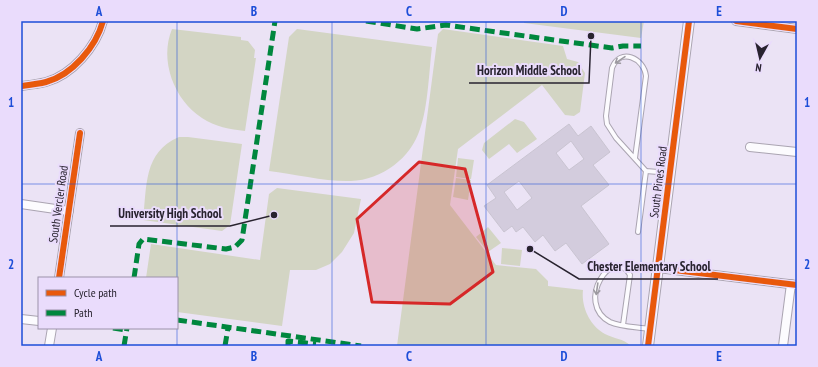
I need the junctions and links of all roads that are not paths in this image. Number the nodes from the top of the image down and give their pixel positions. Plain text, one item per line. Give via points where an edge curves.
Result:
1 (103, 21) edge
2 (689, 21) edge
3 (736, 21) edge
4 (766, 23) edge
5 (797, 29) edge
6 (21, 86) edge
7 (80, 133) dead end
8 (750, 147) dead end
9 (797, 152) edge
10 (636, 158) junction
11 (646, 171) junction
12 (670, 173) junction
13 (21, 204) edge
14 (69, 210) junction
15 (638, 232) dead end
16 (658, 268) junction
17 (59, 277) edge
18 (794, 284) edge
19 (21, 319) edge
20 (38, 321) edge
21 (623, 325) junction
22 (52, 329) edge
23 (650, 329) junction
24 (49, 346) edge
25 (648, 346) edge
26 (784, 346) edge

1 - 6 street via 87,53 68,70 47,82
2 - 12 street, South Pines Road
3 - 4 street
4 - 5 street
7 - 14 street, South Vercler Road
8 - 9 street
10 -> 10 lane via 646,76 643,65 626,56 619,59 612,68 606,120 625,149
10 - 11 lane
11 - 12 lane
11 - 15 lane
12 - 16 street, South Pines Road
13 - 14 street
14 - 17 street, South Vercler Road
16 - 18 street
16 - 23 street, South Pines Road
18 - 26 street
19 - 20 street
21 -> 21 lane via 630,275 623,268 613,268 603,274 597,283 596,297 600,312 605,318
21 - 23 lane
22 - 24 street
23 - 25 street, South Pines Road

